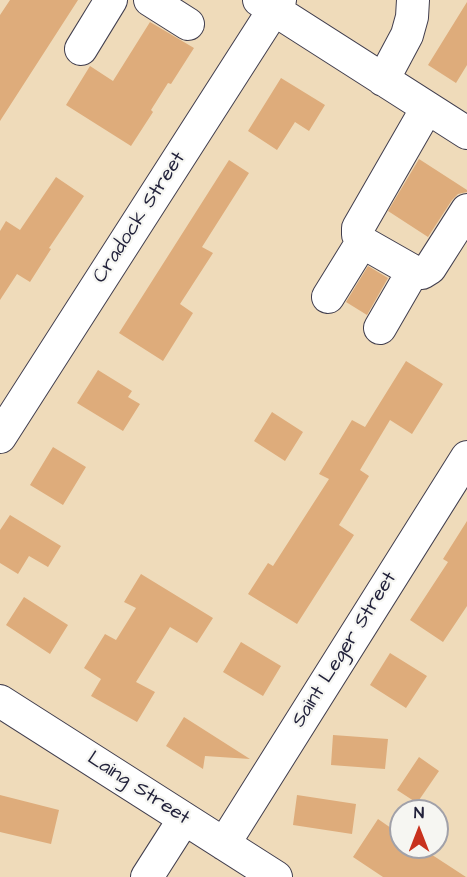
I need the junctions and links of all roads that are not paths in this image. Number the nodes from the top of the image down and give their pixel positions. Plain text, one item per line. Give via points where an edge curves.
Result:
1 (111, 0) edge
2 (150, 0) edge
3 (413, 0) edge
4 (271, 3) edge
5 (188, 24) dead end
6 (81, 49) dead end
7 (383, 80) junction
8 (427, 108) junction
9 (465, 128) edge
10 (467, 210) edge
11 (362, 242) junction
12 (413, 271) junction
13 (328, 297) dead end
14 (380, 327) dead end
15 (0, 437) edge
16 (467, 457) edge
17 (0, 701) edge
18 (184, 819) junction
19 (224, 844) junction
20 (147, 877) edge
21 (276, 877) edge

1 - 6 street
2 - 5 street
3 - 7 street via 407,35
4 - 7 street
4 - 15 street, Cradock Street
7 - 8 street
8 - 9 street
8 - 11 street via 358,228
10 - 12 street via 430,268 422,273
11 - 12 street
11 - 13 street
12 - 14 street
16 - 19 street, Saint Leger Street
17 - 18 street, Laing Street
18 - 19 street, Laing Street
18 - 20 street
19 - 21 street, Laing Street

